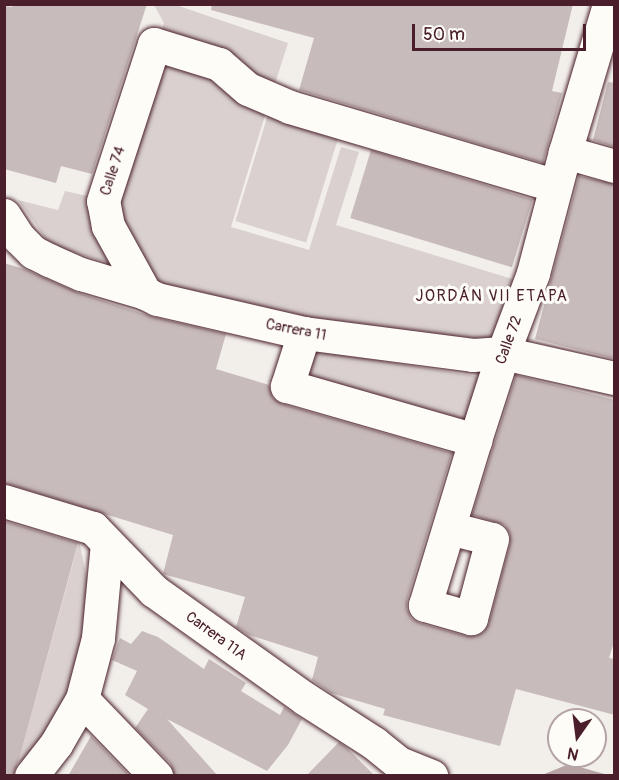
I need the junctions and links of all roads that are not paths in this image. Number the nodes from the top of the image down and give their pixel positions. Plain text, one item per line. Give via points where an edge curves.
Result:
1 (609, 4) edge
2 (565, 152) junction
3 (615, 166) edge
4 (556, 186) junction
5 (4, 215) edge
6 (146, 293) junction
7 (304, 333) junction
8 (503, 353) junction
9 (615, 378) edge
10 (475, 440) junction
11 (4, 501) edge
12 (449, 528) junction
13 (107, 543) junction
14 (82, 699) junction
15 (31, 776) edge
16 (156, 776) edge
17 (431, 776) edge

1 - 2 street, Calle 72
2 - 3 street
2 - 4 street, Calle 72
4 - 6 street, Calle 74 via 290,107 248,89 219,64 154,44 103,201 108,226
4 - 8 street, Calle 72 via 533,273
5 - 6 street, Carrera 11 via 33,252 81,274
6 - 7 street, Carrera 11 via 157,299
7 - 8 street, Carrera 11 via 473,355
7 - 10 street via 287,386
8 - 9 street, Carrera 11
8 - 10 street, Calle 72
10 - 12 street, Calle 72
11 - 13 street, Carrera 11A via 93,528
12 - 12 street, Calle 72 via 492,539 471,618 425,605
13 - 14 street via 98,638
13 - 17 street, Carrera 11A via 154,591 228,645 399,762
14 - 15 street via 56,744
14 - 16 street

